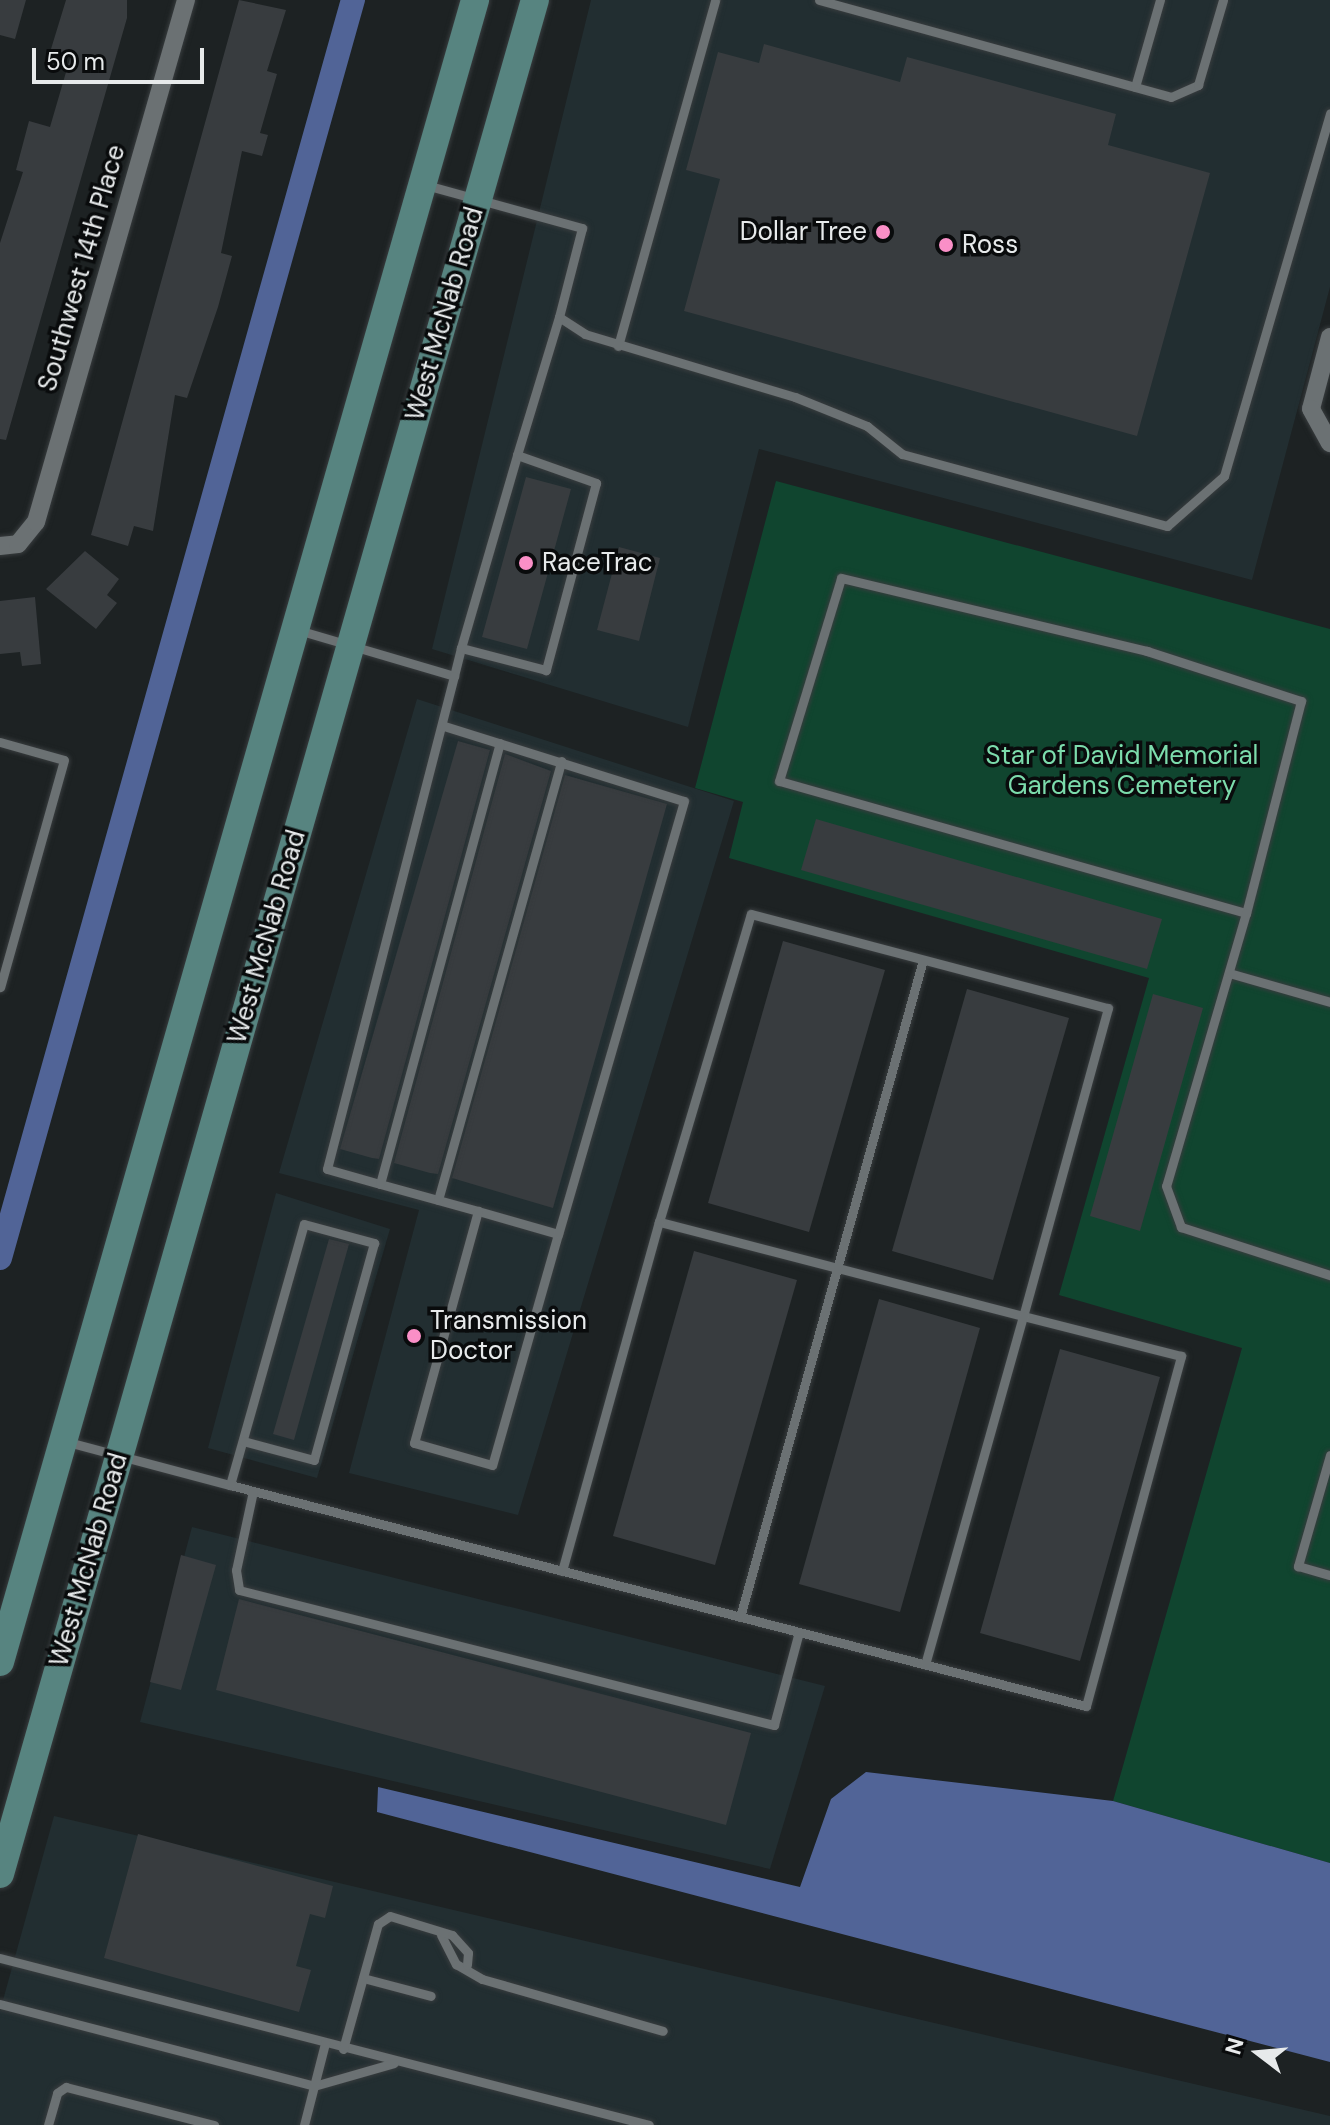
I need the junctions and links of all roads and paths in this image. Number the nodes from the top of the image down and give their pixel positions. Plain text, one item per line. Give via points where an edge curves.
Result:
1 (186, 0) edge
2 (475, 0) edge
3 (535, 0) edge
4 (715, 0) edge
5 (819, 0) edge
6 (1160, 0) edge
7 (1223, 0) edge
8 (1135, 87) junction
9 (1330, 113) edge
10 (423, 184) junction
11 (478, 199) junction
12 (559, 317) junction
13 (1330, 337) edge
14 (618, 346) junction
15 (1330, 443) edge
16 (517, 455) junction
17 (9, 545) edge
18 (295, 629) junction
19 (350, 648) junction
20 (461, 648) junction
21 (454, 676) junction
22 (444, 726) junction
23 (0, 742) edge
24 (500, 743) junction
25 (561, 761) junction
26 (1246, 913) junction
27 (923, 960) junction
28 (1229, 973) junction
29 (0, 987) edge
30 (1330, 1002) edge
31 (380, 1184) junction
32 (438, 1200) junction
33 (478, 1211) junction
34 (659, 1222) junction
35 (558, 1234) junction
36 (837, 1268) junction
37 (1330, 1275) edge
38 (1023, 1316) junction
39 (63, 1441) junction
40 (243, 1441) junction
41 (1330, 1455) edge
42 (119, 1456) junction
43 (230, 1485) junction
44 (253, 1491) junction
45 (562, 1571) junction
46 (1330, 1575) edge
47 (740, 1617) junction
48 (799, 1632) junction
49 (0, 1662) edge
50 (925, 1664) junction
51 (0, 1874) edge
52 (441, 1935) junction
53 (0, 1958) edge
54 (467, 1965) junction
55 (363, 1978) junction
56 (431, 1996) dead end
57 (0, 2004) edge
58 (663, 2031) dead end
59 (325, 2043) junction
60 (343, 2049) junction
61 (394, 2063) junction
62 (314, 2086) junction
63 (48, 2125) edge
64 (214, 2125) edge
65 (304, 2125) edge
66 (649, 2125) edge

1 - 17 street, Southwest 14th Place via 36,522
2 - 10 main road
3 - 11 main road, West McNab Road
4 - 14 lane
5 - 8 lane
6 - 8 lane
7 - 8 lane via 1198,85 1171,97
9 - 14 lane via 1224,476 1167,526 902,454 867,426 795,397
10 - 11 lane
10 - 18 main road
11 - 12 lane via 582,228
11 - 19 main road, West McNab Road
12 - 14 lane
12 - 16 lane
13 - 15 street via 1311,409
16 - 20 lane
16 - 20 lane via 596,483 546,670
18 - 19 lane
18 - 39 main road
19 - 21 lane
19 - 42 main road, West McNab Road
20 - 21 lane
21 - 22 lane
22 - 24 lane
22 - 31 lane via 327,1169
23 - 29 lane via 64,760
24 - 25 lane
24 - 31 lane
25 - 32 lane
25 - 35 lane via 684,801
26 - 26 lane via 1301,701 1147,651 841,578 779,781
26 - 28 lane
27 - 34 lane via 751,914
27 - 36 lane
27 - 38 lane via 1108,1008
28 - 30 lane
28 - 37 lane via 1166,1186 1181,1227
31 - 32 lane
32 - 33 lane
33 - 35 lane
33 - 35 lane via 414,1443 492,1465
34 - 36 lane
34 - 45 lane
36 - 38 lane
36 - 47 lane
38 - 50 lane
38 - 50 lane via 1181,1356 1086,1706
39 - 42 lane
39 - 49 main road
40 - 40 lane via 304,1224 374,1243 314,1460
40 - 43 lane
41 - 46 lane via 1298,1566
42 - 43 lane
42 - 51 main road, West McNab Road
43 - 44 lane
44 - 45 lane
44 - 48 lane via 236,1570 239,1590 774,1725
45 - 47 lane
47 - 48 lane
48 - 50 lane
52 - 54 lane via 456,1964
52 - 54 lane via 452,1935 468,1953
52 - 55 lane via 390,1916 378,1924
53 - 59 lane
54 - 58 lane via 482,1979
55 - 56 lane
55 - 60 lane
57 - 62 lane
59 - 60 lane
59 - 62 lane
60 - 61 lane
61 - 62 lane
61 - 66 lane
62 - 65 lane
63 - 64 lane via 57,2093 66,2087

